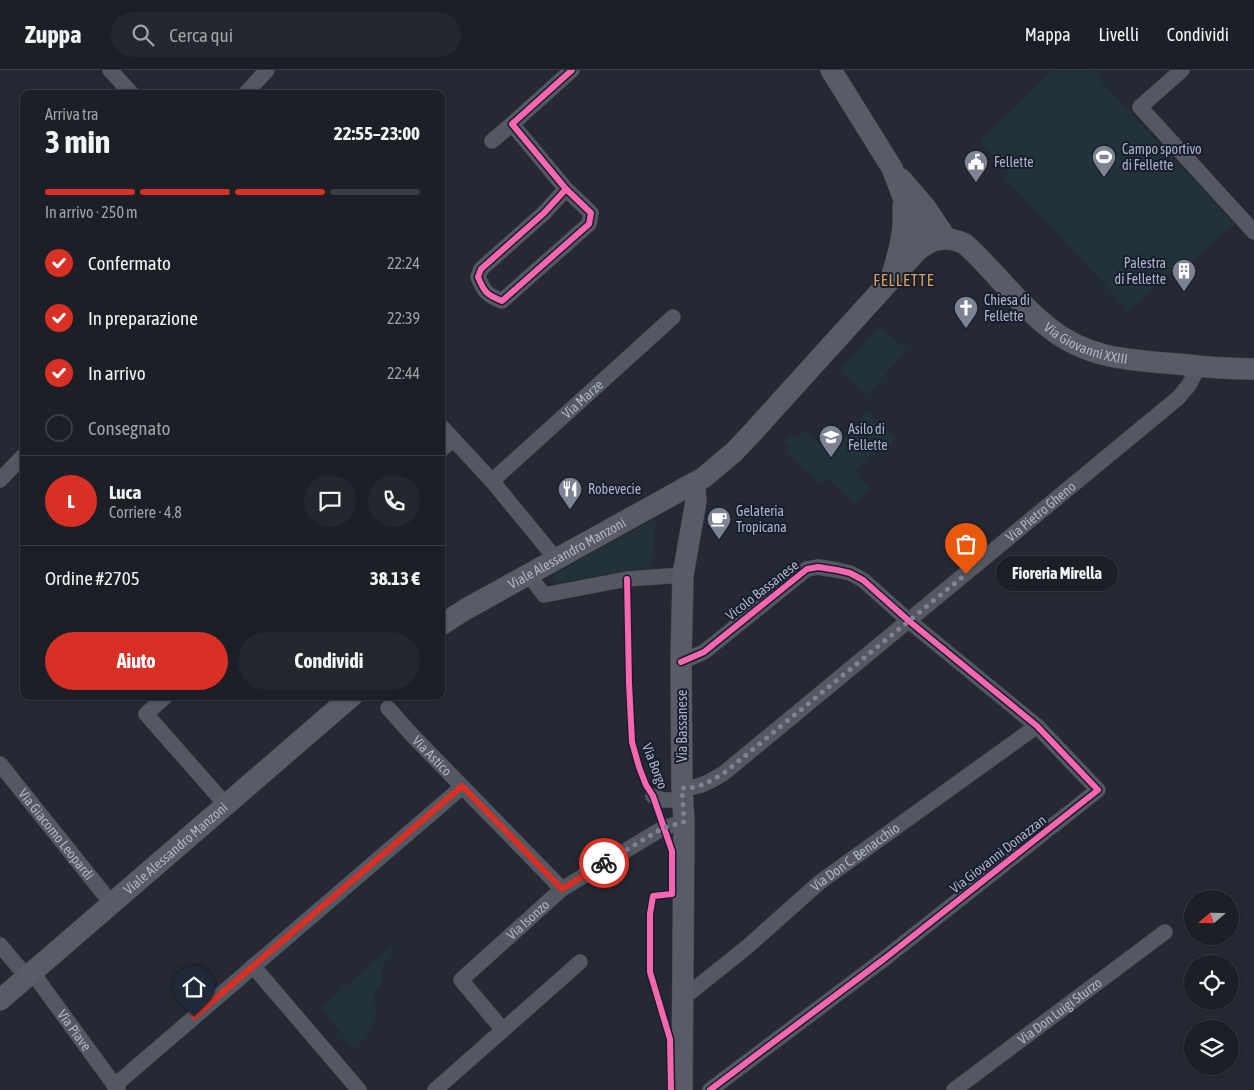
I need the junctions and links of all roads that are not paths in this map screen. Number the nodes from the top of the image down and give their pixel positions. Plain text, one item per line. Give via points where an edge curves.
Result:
1 (110, 70) edge
2 (268, 70) edge
3 (572, 70) edge
4 (831, 70) edge
5 (1182, 70) edge
6 (128, 90) edge
7 (249, 90) edge
8 (512, 124) junction
9 (492, 141) dead end
10 (892, 168) junction
11 (566, 189) junction
12 (902, 194) junction
13 (1254, 232) edge
14 (946, 238) junction
15 (925, 245) junction
16 (891, 280) junction
17 (673, 317) dead end
18 (1199, 366) junction
19 (1250, 366) edge
20 (445, 430) edge
21 (453, 439) junction
22 (445, 446) edge
23 (20, 459) edge
24 (0, 480) edge
25 (492, 481) junction
26 (693, 484) junction
27 (556, 560) junction
28 (528, 574) junction
29 (684, 575) junction
30 (909, 621) junction
31 (445, 622) edge
32 (681, 662) junction
33 (162, 700) edge
34 (347, 700) edge
35 (388, 708) dead end
36 (1037, 726) junction
37 (0, 764) edge
38 (462, 786) junction
39 (682, 794) junction
40 (653, 796) dead end
41 (226, 806) junction
42 (684, 822) junction
43 (562, 889) junction
44 (112, 904) junction
45 (1165, 932) dead end
46 (0, 945) edge
47 (580, 962) dead end
48 (253, 966) junction
49 (29, 975) junction
50 (682, 999) junction
51 (0, 1000) edge
52 (503, 1030) junction
53 (116, 1089) edge
54 (359, 1090) edge
55 (435, 1090) edge
56 (682, 1090) edge
57 (710, 1090) edge
58 (954, 1090) edge

1 - 6 street
2 - 7 street
3 - 8 street
4 - 10 main road
5 - 13 street via 1140,107
8 - 9 street
8 - 11 street
10 - 12 main road
10 - 14 main road
11 - 11 street via 481,269 478,277 490,296 502,301 589,224 591,213
12 - 15 main road
12 - 16 main road via 904,223
14 - 15 main road
14 - 18 main road, Via Giovanni XXIII via 965,244 1041,321 1074,344 1113,357
15 - 16 main road
16 - 26 main road via 752,433
17 - 25 street, Via Marze
18 - 19 main road, Via Giovanni XXIII
18 - 30 street, Via Pietro Gheno via 1178,398
20 - 21 street
21 - 22 street
21 - 25 street
23 - 24 street
25 - 27 street
26 - 27 main road, Viale Alessandro Manzoni
26 - 29 main road, Via Bassanese via 696,501
27 - 28 main road, Viale Alessandro Manzoni
28 - 29 street via 544,595 627,579
28 - 31 main road, Viale Alessandro Manzoni
29 - 32 main road, Via Bassanese
30 - 32 street, Vicolo Bassanese via 863,580 850,573 818,567 807,569 796,577 704,652
30 - 36 street, Via Giovanni Donazzan
30 - 39 street, Via Pietro Gheno via 724,773
32 - 39 main road, Via Bassanese
33 - 41 street via 146,714
34 - 41 main road, Viale Alessandro Manzoni
35 - 38 street, Via Astico
36 - 50 street, Via Don C. Benacchio via 820,882
36 - 57 street, Via Giovanni Donazzan via 1098,790 884,959
37 - 44 street, Via Giacomo Leopardi
38 - 43 street, Via Astico
38 - 48 street
39 - 40 street, Via Borgo via 663,800
39 - 42 main road, Via Bassanese
41 - 44 main road, Viale Alessandro Manzoni
42 - 43 street, Via Isonzo via 663,828
42 - 50 main road, Via Bassanese
43 - 52 street, Via Isonzo via 461,980
44 - 49 main road, Viale Alessandro Manzoni
45 - 58 street, Via Don Luigi Sturzo
46 - 49 street, Via Piave
47 - 52 street
48 - 53 street via 120,1080
48 - 54 street
49 - 51 main road, Viale Alessandro Manzoni
49 - 53 street, Via Piave
50 - 56 main road, Via Bassanese
52 - 55 street

